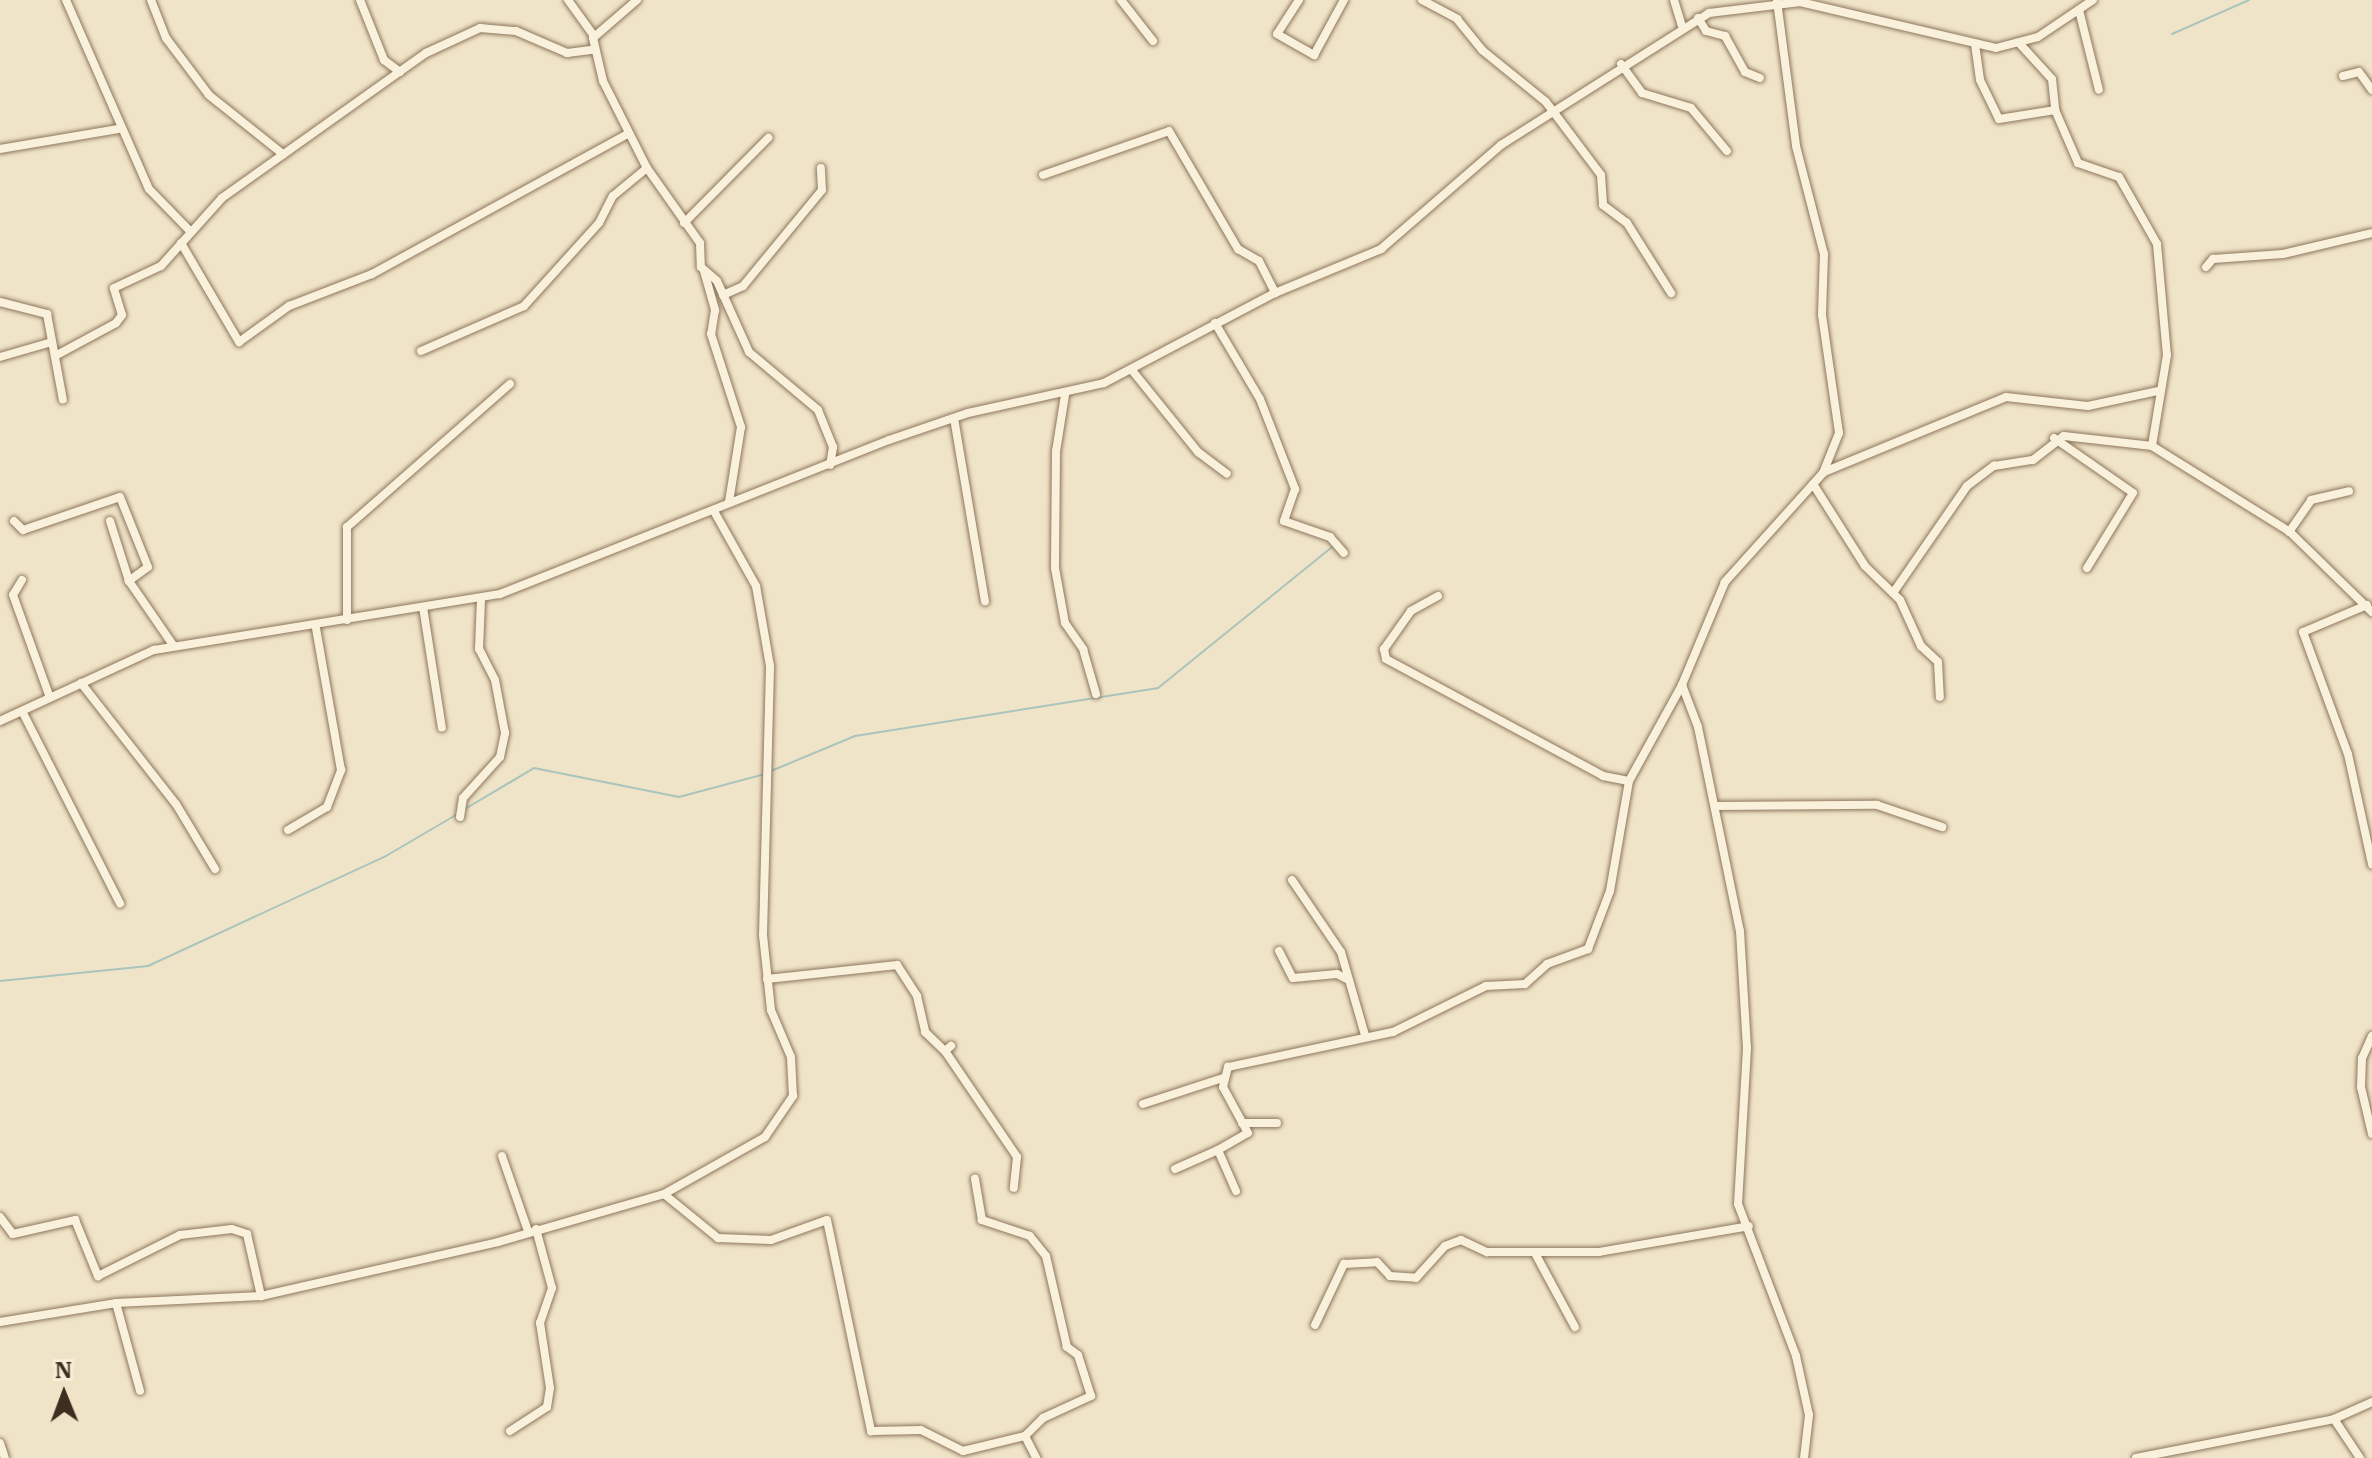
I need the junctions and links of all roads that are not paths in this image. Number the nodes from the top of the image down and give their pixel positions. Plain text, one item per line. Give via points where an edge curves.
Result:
1 (66, 0) edge
2 (151, 0) edge
3 (360, 0) edge
4 (568, 0) edge
5 (637, 0) edge
6 (1121, 0) edge
7 (1299, 0) edge
8 (1344, 0) edge
9 (1422, 0) edge
10 (1674, 0) edge
11 (2093, 0) edge
12 (1783, 1) edge
13 (2079, 10) junction
14 (1698, 18) junction
15 (1682, 26) junction
16 (594, 36) junction
17 (1153, 41) dead end
18 (1975, 44) junction
19 (2020, 44) junction
20 (593, 50) junction
21 (1621, 64) junction
22 (400, 72) junction
23 (2343, 76) dead end
24 (1760, 78) dead end
25 (2099, 90) dead end
26 (2372, 90) edge
27 (2055, 110) junction
28 (1556, 115) junction
29 (118, 129) junction
30 (628, 134) junction
31 (768, 138) dead end
32 (0, 149) edge
33 (1727, 151) dead end
34 (283, 154) junction
35 (647, 168) junction
36 (821, 168) dead end
37 (1043, 175) dead end
38 (684, 223) junction
39 (190, 231) junction
40 (2372, 233) edge
41 (181, 243) junction
42 (2206, 267) dead end
43 (704, 271) junction
44 (1275, 293) junction
45 (1671, 293) dead end
46 (723, 295) junction
47 (0, 302) edge
48 (1215, 323) junction
49 (52, 342) junction
50 (421, 351) dead end
51 (55, 356) junction
52 (0, 357) edge
53 (1131, 369) junction
54 (510, 384) dead end
55 (2159, 391) junction
56 (1065, 395) junction
57 (63, 400) dead end
58 (954, 418) junction
59 (2054, 438) junction
60 (2152, 446) junction
61 (830, 465) junction
62 (1823, 473) junction
63 (1227, 474) dead end
64 (734, 479) junction
65 (1813, 484) junction
66 (2349, 491) dead end
67 (748, 493) junction
68 (729, 502) junction
69 (715, 513) junction
70 (14, 521) dead end
71 (110, 521) dead end
72 (2289, 532) junction
73 (1344, 553) dead end
74 (2087, 568) dead end
75 (22, 580) dead end
76 (129, 581) junction
77 (1893, 593) junction
78 (1438, 596) dead end
79 (481, 599) junction
80 (985, 601) dead end
81 (423, 607) junction
82 (2369, 609) edge
83 (347, 620) junction
84 (316, 628) junction
85 (173, 645) junction
86 (81, 683) junction
87 (1682, 685) junction
88 (1096, 694) dead end
89 (49, 695) junction
90 (1940, 697) dead end
91 (22, 711) junction
92 (0, 721) edge
93 (442, 728) dead end
94 (1629, 781) junction
95 (1715, 806) junction
96 (460, 817) dead end
97 (1942, 827) dead end
98 (288, 830) dead end
99 (2372, 864) edge
100 (215, 869) dead end
101 (1292, 880) dead end
102 (120, 903) dead end
103 (1279, 951) dead end
104 (767, 979) junction
105 (1352, 985) junction
106 (1365, 1035) junction
107 (2372, 1036) edge
108 (1223, 1078) junction
109 (1143, 1104) dead end
110 (1242, 1123) junction
111 (1277, 1123) dead end
112 (2372, 1134) edge
113 (1218, 1150) junction
114 (502, 1156) dead end
115 (1175, 1169) dead end
116 (975, 1179) dead end
117 (1014, 1188) dead end
118 (1236, 1191) dead end
119 (664, 1194) junction
120 (0, 1217) edge
121 (1749, 1226) junction
122 (532, 1230) junction
123 (1536, 1255) junction
124 (261, 1296) junction
125 (116, 1303) junction
126 (0, 1322) edge
127 (1315, 1325) dead end
128 (1575, 1327) dead end
129 (140, 1391) dead end
130 (2372, 1402) edge
131 (2334, 1419) junction
132 (510, 1431) dead end
133 (1025, 1436) junction
134 (0, 1443) edge
135 (5, 1458) edge
136 (1036, 1458) edge
137 (1804, 1458) edge
138 (2136, 1458) edge
139 (2360, 1458) edge

1 - 29 street
2 - 34 street via 166,38 209,95
3 - 22 street via 384,60
4 - 16 street
5 - 16 street
6 - 17 street
7 - 8 street via 1277,34 1314,55
9 - 28 street via 1457,19
10 - 15 street
11 - 13 street
12 - 14 street
12 - 18 street via 1882,16
12 - 62 street via 1796,146 1826,265 1822,315 1839,433
13 - 19 street
13 - 25 street
14 - 15 street
14 - 24 street via 1706,31 1725,36 1745,72
15 - 21 street
16 - 20 street
18 - 19 street
18 - 27 street via 1987,101 1999,119
19 - 27 street via 2052,79
20 - 22 street via 567,53 516,31 480,28
20 - 30 street
21 - 28 street
21 - 33 street via 1642,93 1691,108
22 - 34 street
23 - 26 street via 2359,72
27 - 55 street via 2078,163 2119,177 2151,225 2167,343
28 - 44 street via 1452,182 1381,249
28 - 45 street via 1601,175 1603,205 1627,223
29 - 32 street
29 - 39 street via 149,189
30 - 35 street
30 - 41 street via 372,274 289,306 239,342
31 - 38 street
34 - 39 street
35 - 38 street
35 - 50 street via 613,196 599,223 524,306
36 - 46 street via 822,190 743,286
37 - 44 street via 1169,131 1199,190 1241,254 1259,261
38 - 43 street via 700,243
39 - 41 street
40 - 42 street via 2296,252 2213,259
41 - 51 street via 161,266 114,288 122,317 116,323
43 - 46 street
43 - 64 street via 715,310 711,334 741,427
44 - 48 street
46 - 61 street via 754,359 818,410 833,447
47 - 49 street via 39,308
48 - 53 street
48 - 73 street via 1260,399 1261,418 1275,434 1295,489 1284,521 1330,537
49 - 51 street
49 - 52 street
51 - 57 street
53 - 56 street
53 - 63 street via 1198,452
54 - 83 street via 347,527
55 - 60 street
55 - 62 street via 2088,406 2006,397
56 - 58 street
56 - 88 street via 1056,451 1055,568 1065,623 1083,649
58 - 61 street
58 - 80 street
59 - 60 street
59 - 74 street via 2133,493
59 - 77 street via 2033,460 1977,476
60 - 72 street
61 - 67 street
62 - 65 street
64 - 67 street
64 - 68 street
65 - 77 street via 1865,566
65 - 87 street via 1740,558
66 - 72 street via 2311,500
67 - 68 street
68 - 69 street
69 - 79 street
69 - 104 street via 756,586 770,666
70 - 76 street via 23,530 120,497 148,567
71 - 76 street
72 - 82 street
75 - 89 street via 13,595
76 - 85 street
77 - 90 street via 1921,646 1938,662
78 - 94 street via 1411,611 1384,649 1386,659 1603,776
79 - 81 street
79 - 96 street via 479,649 495,680 505,733 500,757 463,798
81 - 83 street
81 - 93 street
82 - 99 street via 2303,632 2354,775
83 - 84 street
84 - 85 street
84 - 98 street via 341,770 327,807
85 - 86 street
86 - 89 street
86 - 100 street via 176,804
87 - 94 street
87 - 95 street
89 - 91 street
91 - 92 street
91 - 102 street
94 - 106 street via 1610,891 1588,949 1547,964 1525,984 1486,986 1439,1014
95 - 97 street via 1877,805
95 - 121 street via 1723,876 1740,931 1747,1048 1735,1159 1738,1204
101 - 105 street via 1341,952
103 - 105 street via 1293,978 1342,974
104 - 117 street via 897,965 917,996 925,1032 948,1048 1017,1157
104 - 119 street via 771,1010 791,1057 793,1096 765,1137
105 - 106 street
106 - 108 street via 1238,1062
107 - 112 street via 2361,1087
108 - 109 street
108 - 110 street
110 - 111 street
110 - 113 street via 1246,1138
113 - 115 street
113 - 118 street
114 - 122 street
116 - 133 street via 982,1220 1030,1236 1046,1256 1067,1347 1089,1385 1091,1396 1043,1418
119 - 122 street
119 - 133 street via 718,1238 771,1240 827,1220 871,1431 921,1430 963,1451
120 - 124 street via 13,1234 75,1220 98,1276 180,1235 232,1229 247,1234
121 - 123 street via 1701,1238
121 - 137 street via 1753,1254 1796,1356 1809,1415
122 - 124 street
122 - 132 street via 552,1288 540,1323 550,1388 547,1407
123 - 127 street via 1487,1252 1461,1240 1445,1246 1416,1278 1390,1276 1377,1262 1344,1264
123 - 128 street
124 - 125 street
125 - 126 street
125 - 129 street
130 - 131 street
131 - 138 street
131 - 139 street
133 - 136 street
134 - 135 street

